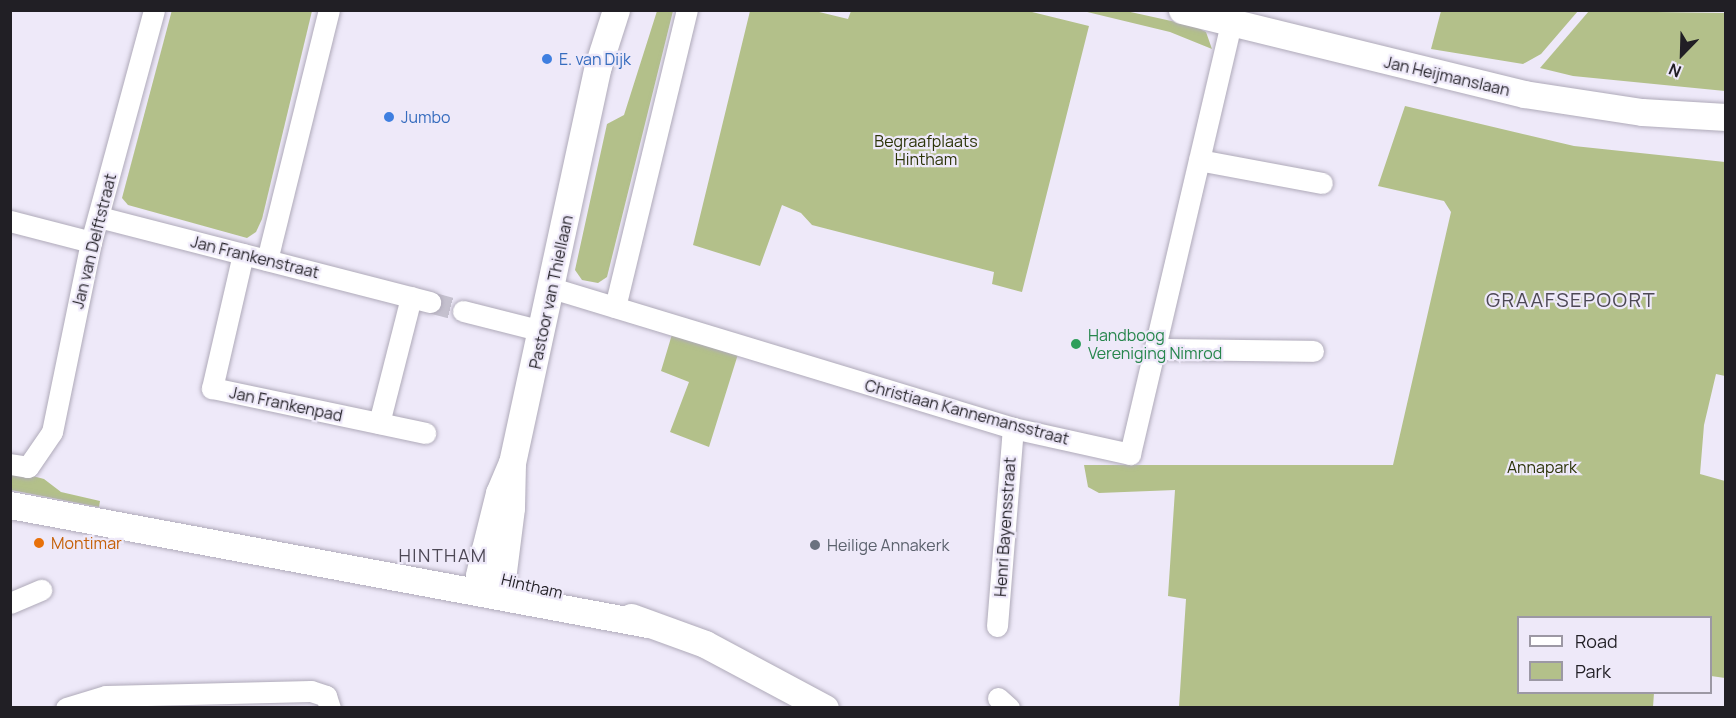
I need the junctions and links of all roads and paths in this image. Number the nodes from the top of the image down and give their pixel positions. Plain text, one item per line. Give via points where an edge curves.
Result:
1 (154, 10) edge
2 (329, 10) edge
3 (616, 10) edge
4 (635, 10) edge
5 (687, 10) edge
6 (1182, 10) edge
7 (1231, 22) junction
8 (1721, 117) edge
9 (589, 121) junction
10 (1199, 160) junction
11 (1322, 183) dead end
12 (99, 217) junction
13 (10, 221) edge
14 (91, 242) junction
15 (243, 254) junction
16 (267, 260) junction
17 (552, 288) junction
18 (615, 307) junction
19 (463, 311) tunnel mouth
20 (542, 331) junction
21 (1155, 349) junction
22 (1313, 351) dead end
23 (379, 423) junction
24 (1013, 428) junction
25 (425, 433) dead end
26 (19, 466) edge
27 (14, 507) edge
28 (489, 582) junction
29 (41, 590) dead end
30 (10, 603) edge
31 (997, 626) dead end
32 (328, 702) edge
33 (66, 708) edge
34 (825, 708) edge

1 - 12 street, Jan van Delftstraat
2 - 16 street
3 - 9 street, Pastoor van Thiellaan via 598,66
4 - 9 street, Pastoor van Thiellaan
5 - 18 street
6 - 7 street, Jan Heijmanslaan
7 - 8 street, Jan Heijmanslaan via 1524,94 1642,112
7 - 10 street, Christiaan Kannemansstraat
9 - 17 street, Pastoor van Thiellaan
10 - 11 street
10 - 21 street, Christiaan Kannemansstraat
12 - 14 street, Jan van Delftstraat
12 - 15 street, Jan Frankenstraat
13 - 14 street
14 - 26 street, Jan van Delftstraat via 52,432
15 - 16 street, Jan Frankenstraat
15 - 23 street, Jan Frankenpad via 212,388
16 - 23 street, Jan Frankenstraat via 421,300
17 - 18 street, Christiaan Kannemansstraat
17 - 20 street, Pastoor van Thiellaan
18 - 24 street, Christiaan Kannemansstraat
19 - 20 street
20 - 28 street, Pastoor van Thiellaan via 512,464 499,493
21 - 22 street
21 - 24 street, Christiaan Kannemansstraat via 1130,454
23 - 25 street, Jan Frankenpad
24 - 31 street, Henri Bayensstraat
27 - 28 street, Hintham via 304,557 343,570
28 - 34 street, Hintham via 648,624 705,644
29 - 30 street
32 - 33 street via 311,691 106,696

